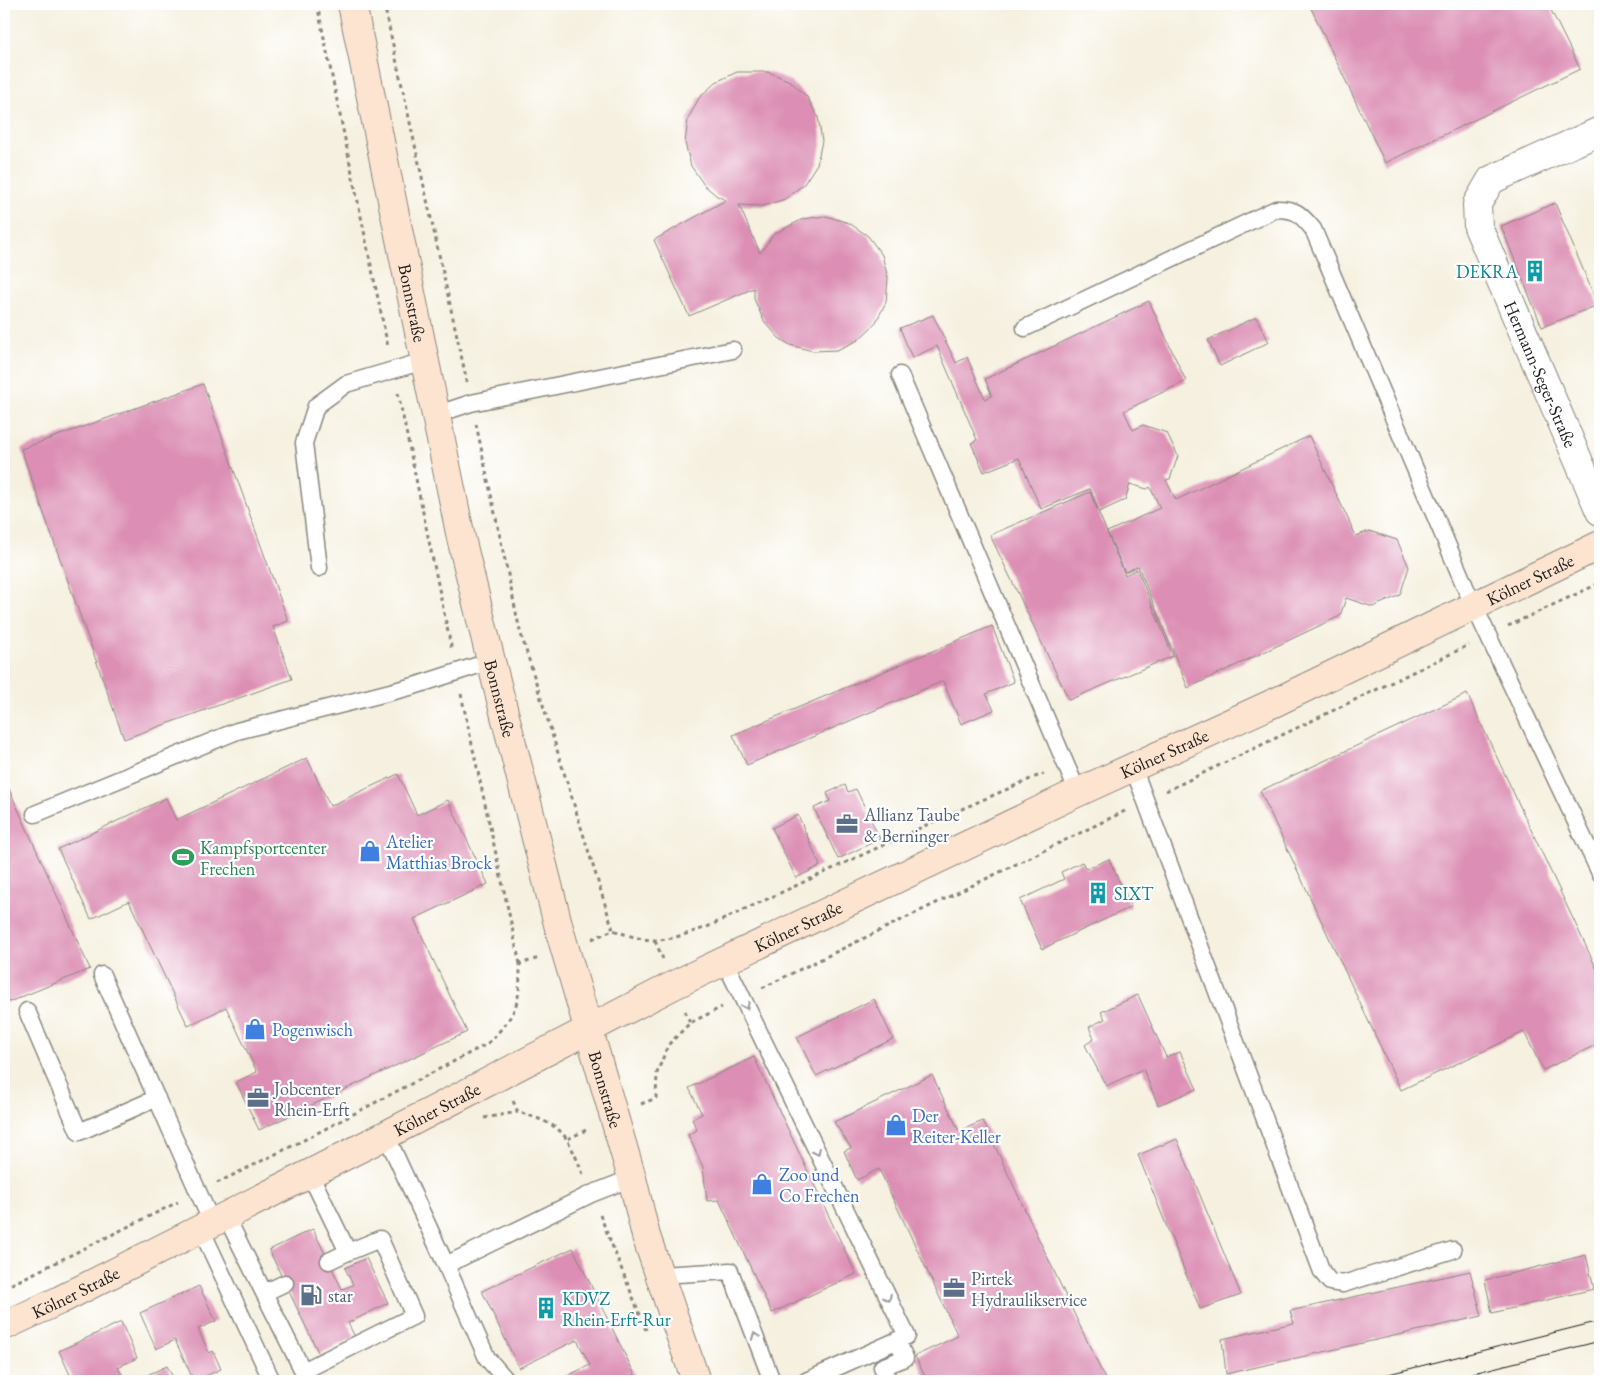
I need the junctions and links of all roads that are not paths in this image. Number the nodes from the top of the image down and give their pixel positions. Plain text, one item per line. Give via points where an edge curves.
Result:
1 (352, 4) edge
2 (1600, 131) edge
3 (1025, 328) dead end
4 (733, 350) dead end
5 (424, 361) junction
6 (900, 375) dead end
7 (435, 415) junction
8 (1600, 510) edge
9 (1600, 545) edge
10 (319, 568) dead end
11 (1474, 606) junction
12 (491, 661) junction
13 (1133, 767) junction
14 (1073, 781) junction
15 (35, 814) dead end
16 (1600, 873) edge
17 (725, 962) junction
18 (102, 975) dead end
19 (27, 1011) dead end
20 (588, 1030) junction
21 (157, 1098) junction
22 (386, 1136) junction
23 (310, 1174) junction
24 (632, 1178) junction
25 (213, 1223) junction
26 (1452, 1250) dead end
27 (348, 1252) junction
28 (329, 1262) dead end
29 (446, 1265) junction
30 (660, 1276) junction
31 (285, 1283) dead end
32 (264, 1293) junction
33 (4, 1326) edge
34 (897, 1340) junction
35 (272, 1381) edge
36 (507, 1381) edge
37 (696, 1381) edge
38 (772, 1381) edge
39 (806, 1381) edge
40 (889, 1381) edge

1 - 5 main road, Bonnstraße
2 - 8 street, Hermann-Seger-Straße via 1491,180 1476,204 1478,227
3 - 11 lane via 1276,209 1299,213 1313,228
4 - 7 lane via 471,403
5 - 7 main road, Bonnstraße
5 - 10 lane via 346,384 316,406 304,443
6 - 14 lane
7 - 12 main road, Bonnstraße
9 - 11 main road, Kölner Straße
11 - 13 main road, Kölner Straße via 1278,702
11 - 16 lane
12 - 15 lane via 414,686 237,731
12 - 20 main road, Bonnstraße
13 - 14 main road, Kölner Straße
13 - 26 lane via 1322,1272 1330,1282 1343,1284
14 - 17 main road, Kölner Straße
17 - 20 main road, Kölner Straße
17 -> 34 lane via 906,1336
18 - 21 lane
19 - 21 lane via 79,1132
20 - 22 main road, Kölner Straße
20 - 24 main road, Bonnstraße
21 - 25 lane
22 - 23 main road, Kölner Straße
22 - 29 lane
23 - 25 main road, Kölner Straße
23 - 27 lane
24 - 29 lane
24 - 30 main road, Bonnstraße
25 - 32 lane
25 - 33 main road, Kölner Straße
25 - 35 lane
27 - 28 lane
27 - 32 lane via 380,1239 414,1316 303,1371
29 - 36 lane via 487,1358
30 - 37 main road, Bonnstraße
38 -> 30 lane via 730,1271
31 - 32 lane
34 - 39 lane
34 - 40 lane via 905,1358 882,1367

